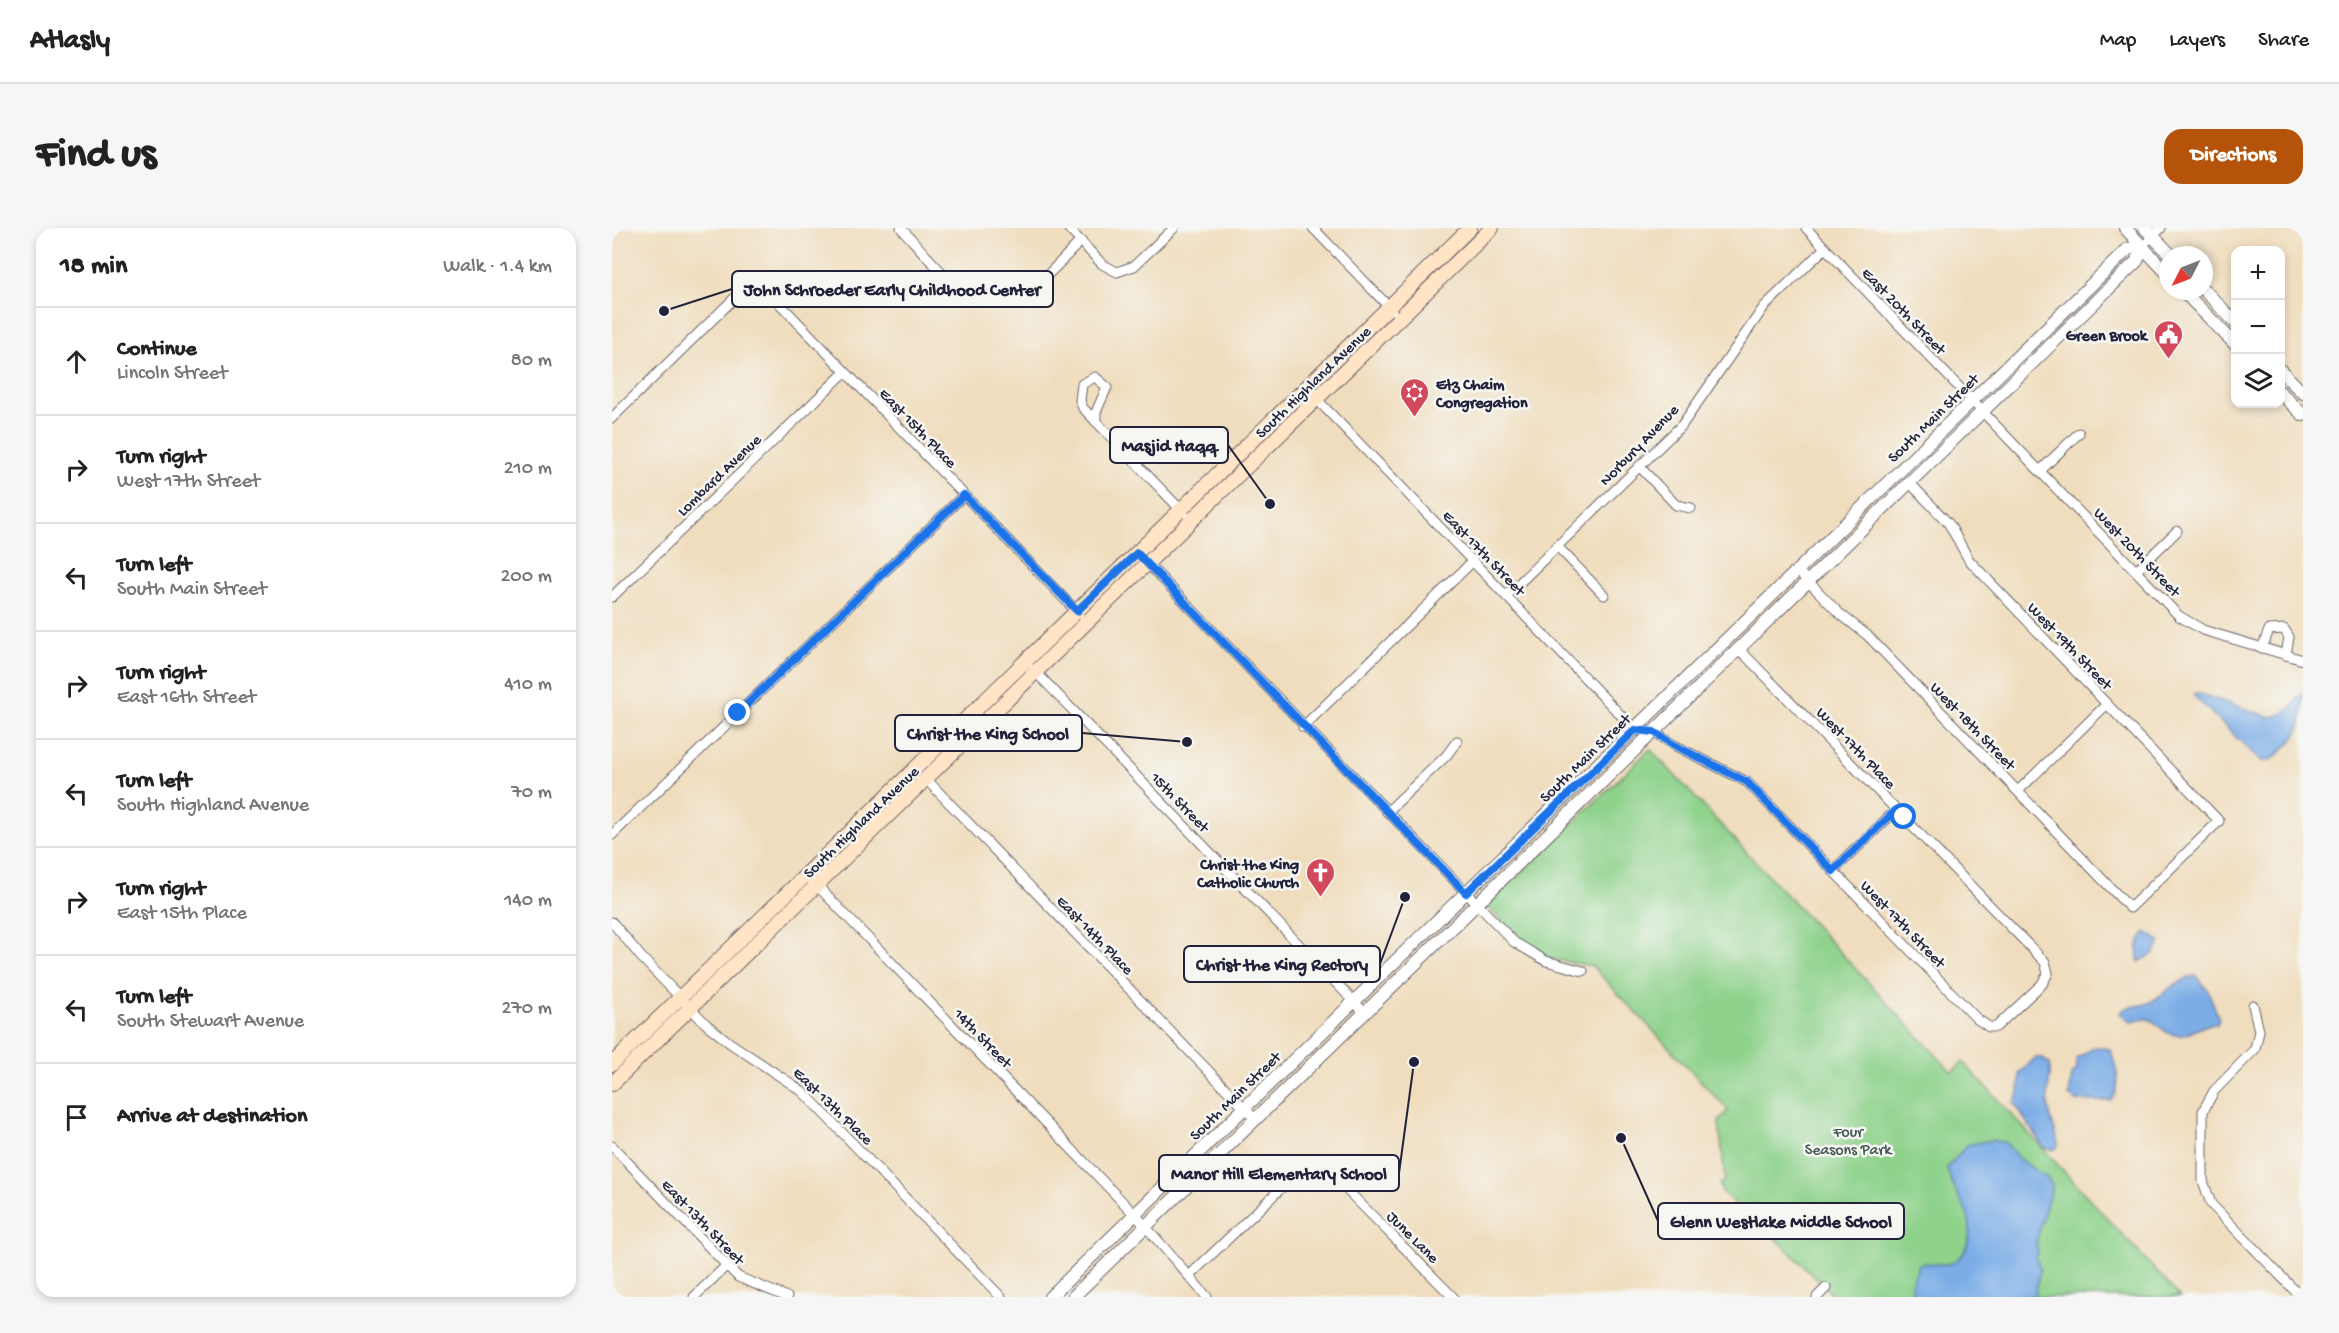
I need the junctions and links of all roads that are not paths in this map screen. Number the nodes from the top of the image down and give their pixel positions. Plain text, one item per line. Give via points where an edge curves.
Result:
1 (901, 228) edge
2 (1068, 228) edge
3 (1174, 228) edge
4 (1313, 228) edge
5 (1470, 228) edge
6 (1491, 228) edge
7 (1806, 228) edge
8 (2125, 228) edge
9 (2153, 231) edge
10 (1081, 241) junction
11 (2143, 246) junction
12 (2164, 246) edge
13 (1825, 248) junction
14 (2159, 264) edge
15 (2192, 300) edge
16 (2213, 300) edge
17 (1389, 307) junction
18 (1400, 318) junction
19 (2231, 319) edge
20 (2231, 341) edge
21 (845, 372) junction
22 (2285, 374) edge
23 (1306, 388) junction
24 (2303, 393) edge
25 (2285, 397) edge
26 (1317, 399) junction
27 (1972, 401) junction
28 (1983, 412) junction
29 (2303, 415) edge
30 (612, 418) edge
31 (1096, 422) dead end
32 (2079, 433) dead end
33 (1639, 466) junction
34 (2040, 471) junction
35 (1910, 483) junction
36 (964, 495) junction
37 (1691, 508) dead end
38 (1181, 510) junction
39 (1192, 521) junction
40 (2177, 531) dead end
41 (1557, 546) junction
42 (1137, 553) junction
43 (1473, 561) junction
44 (1148, 564) junction
45 (1798, 571) junction
46 (2136, 571) junction
47 (1809, 582) junction
48 (1604, 595) dead end
49 (1506, 596) junction
50 (612, 597) edge
51 (1077, 611) junction
52 (1087, 622) junction
53 (2262, 648) junction
54 (1739, 649) junction
55 (2286, 655) junction
56 (2303, 660) edge
57 (1025, 661) junction
58 (1036, 672) junction
59 (2107, 704) junction
60 (1303, 727) junction
61 (1645, 731) junction
62 (1457, 741) dead end
63 (916, 769) junction
64 (927, 780) junction
65 (2018, 791) junction
66 (1896, 810) junction
67 (1387, 812) junction
68 (612, 835) edge
69 (1833, 871) junction
70 (812, 880) junction
71 (1466, 893) junction
72 (2126, 903) joint
73 (1477, 904) junction
74 (612, 922) edge
75 (1583, 971) dead end
76 (2049, 973) joint
77 (684, 1003) junction
78 (1355, 1003) junction
79 (2253, 1005) dead end
80 (1365, 1013) junction
81 (612, 1064) edge
82 (612, 1084) edge
83 (1244, 1108) junction
84 (1255, 1119) junction
85 (612, 1146) edge
86 (1140, 1220) junction
87 (726, 1266) junction
88 (1189, 1276) junction
89 (1826, 1288) dead end
90 (694, 1297) edge
91 (787, 1297) edge
92 (1001, 1297) edge
93 (1050, 1297) edge
94 (1073, 1297) edge
95 (1207, 1297) edge
96 (1453, 1297) edge
97 (1817, 1297) edge
98 (2301, 1297) edge

1 - 10 street via 965,292 987,300 1009,300 1024,294
2 - 10 street
3 - 10 street via 1124,272 1110,270
4 - 17 street
5 - 17 main road, South Highland Avenue
6 - 18 main road, South Highland Avenue
7 - 13 street, East 20th Street
8 - 11 street
9 - 11 street, South Main Street
9 - 12 street
11 - 14 street
11 - 27 street, South Main Street via 2128,249
11 - 28 street, South Main Street via 2138,260
13 - 27 street, East 20th Street
13 - 33 street, Norbury Avenue via 1764,307 1682,425
15 - 20 street
16 - 19 street
17 - 18 street
17 - 23 main road, South Highland Avenue
18 - 26 main road, South Highland Avenue
21 - 30 street, East 15th Place via 754,278
21 - 36 street, East 15th Place
21 - 50 street, Lombard Avenue
22 - 24 street
23 - 26 street, East 17th Street
23 - 38 main road, South Highland Avenue
25 - 29 street
26 - 39 main road, South Highland Avenue
26 - 43 street, East 17th Street
27 - 28 street, East 20th Street
27 - 45 street, South Main Street
28 - 34 street, West 20th Street
28 - 35 street, South Main Street
31 - 38 street
32 - 34 street
33 - 37 street via 1676,505
33 - 41 street, Norbury Avenue
34 - 46 street, West 20th Street
35 - 47 street, South Main Street
35 - 59 street, West 19th Street via 1949,524 1969,560
36 - 51 street, East 15th Place
36 - 68 street
38 - 39 street
38 - 42 main road, South Highland Avenue
39 - 44 main road, South Highland Avenue
40 - 46 street
41 - 48 street
41 - 49 street, Norbury Avenue
42 - 44 street
42 - 51 main road, South Highland Avenue
43 - 49 street, East 17th Street
43 - 60 street
44 - 52 main road, South Highland Avenue
44 - 60 street
45 - 47 street, West 18th Street
45 - 61 street, South Main Street
46 - 53 street, West 20th Street via 2189,623
47 - 54 street, South Main Street
47 - 65 street, West 18th Street via 1868,636
49 - 61 street, East 17th Street
51 - 52 street, East 15th Place
51 - 57 main road, South Highland Avenue
52 - 58 main road, South Highland Avenue
53 - 55 street, West 20th Street
53 - 55 street via 2269,630 2284,629 2289,637
54 - 61 street, South Main Street
54 - 66 street, West 17th Place
55 - 56 street, West 20th Street
57 - 58 street, 15th Street
57 - 63 main road, South Highland Avenue
58 - 64 main road, South Highland Avenue
58 - 78 street, 15th Street
59 - 65 street
59 - 72 street, West 19th Street via 2219,821 2130,908
60 - 67 street
61 - 69 street, West 17th Street via 1747,782
61 - 71 street, South Main Street
61 - 73 street, South Main Street
62 - 67 street
63 - 64 street, East 14th Place
63 - 70 main road, South Highland Avenue
64 - 70 main road, South Highland Avenue
64 - 83 street, East 14th Place
65 - 72 street, West 18th Street
66 - 69 street
66 - 76 street, West 17th Place via 2045,962
67 - 71 street
69 - 76 street, West 17th Street via 1989,1027 2001,1023
70 - 77 main road, South Highland Avenue
70 - 86 street, 14th Street
71 - 73 street
71 - 78 street, South Main Street
73 - 75 street via 1529,953 1546,962
73 - 80 street, South Main Street
74 - 77 street, East 13th Place
77 - 81 main road, South Highland Avenue
77 - 82 main road, South Highland Avenue
77 - 92 street, East 13th Place via 730,1043 802,1091
78 - 80 street, 15th Street
78 - 83 street, South Main Street
79 - 98 street via 2259,1031 2255,1049 2214,1091 2203,1111 2203,1181 2211,1204
80 - 84 street, South Main Street
83 - 84 street, East 14th Place
83 - 86 street, South Main Street
84 - 86 street, South Main Street
85 - 87 street, East 13th Street
86 - 88 street, 14th Street
86 - 93 street, South Main Street
86 - 94 street, South Main Street
87 - 90 street
87 - 91 street, East 13th Street via 750,1284
88 - 95 street, 14th Street
88 - 96 street, June Lane via 1298,1173 1314,1169 1334,1177
89 - 97 street

